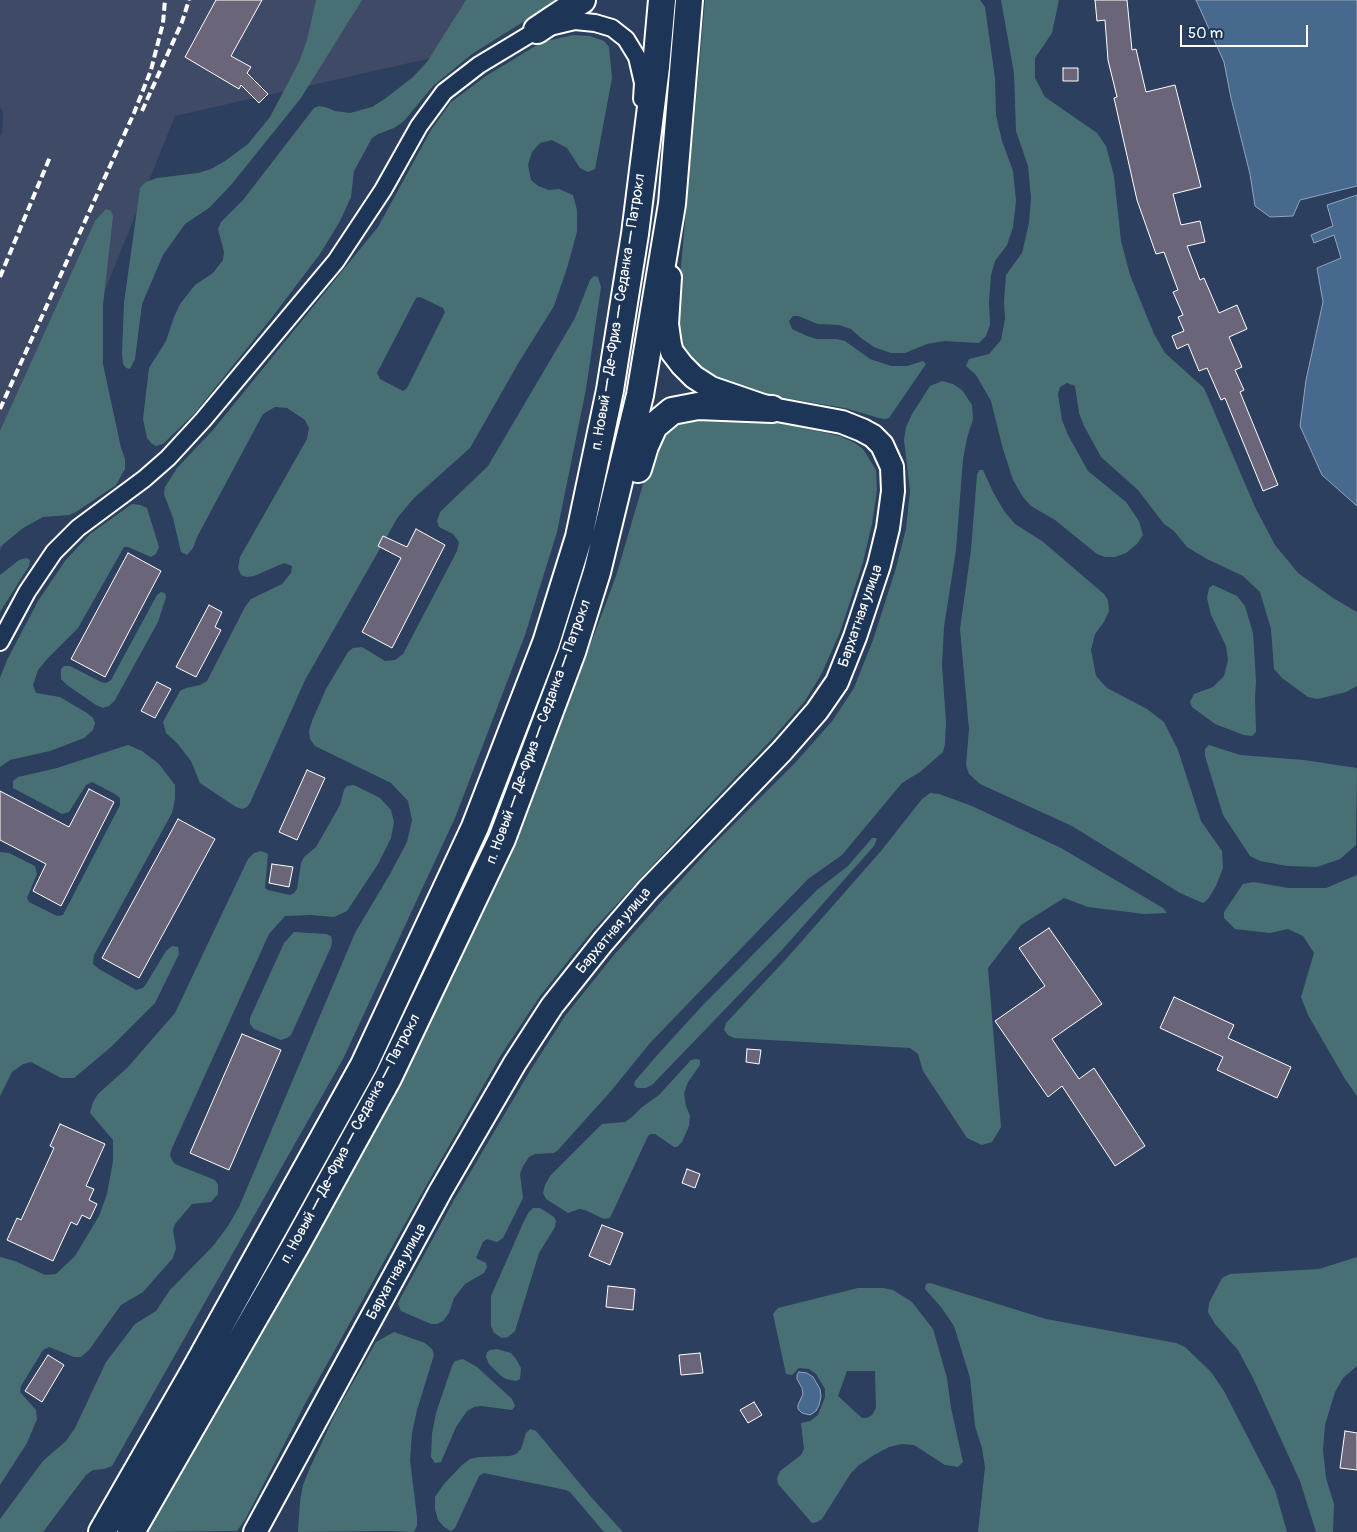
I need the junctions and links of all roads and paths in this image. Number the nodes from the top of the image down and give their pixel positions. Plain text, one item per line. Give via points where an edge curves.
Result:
1 (582, 0) edge
2 (662, 0) edge
3 (689, 0) edge
4 (537, 30) junction
5 (634, 234) junction
6 (667, 242) junction
7 (772, 408) junction
8 (597, 572) junction
9 (0, 642) edge
10 (102, 1532) edge
11 (130, 1532) edge
12 (255, 1532) edge

1 - 4 main road
2 - 5 main road, п. Новый — Де-Фриз — Седанка — Патрокл
3 - 6 main road, п. Новый — Де-Фриз — Седанка — Патрокл
4 - 5 street via 575,21 596,23 612,28 626,39 637,57 643,83 629,211
4 - 9 street via 478,65 444,92 419,126 364,221 330,268 168,458 78,528 54,552 27,592
5 - 10 main road, п. Новый — Де-Фриз — Седанка — Патрокл via 610,390 579,537 546,643 475,827 364,1065
6 - 7 main road, Бархатная улица via 671,263 667,324 672,352 694,377 711,388
6 - 8 main road, п. Новый — Де-Фриз — Седанка — Патрокл via 640,396
7 - 8 main road via 698,406 672,411 654,426 645,446 613,555
7 - 12 main road, Бархатная улица via 824,417 862,430 882,445 892,467 893,491 879,565 837,682 782,752 648,890 552,1006 440,1192
8 - 11 main road, п. Новый — Де-Фриз — Седанка — Патрокл via 572,652 502,839 388,1078 296,1245

